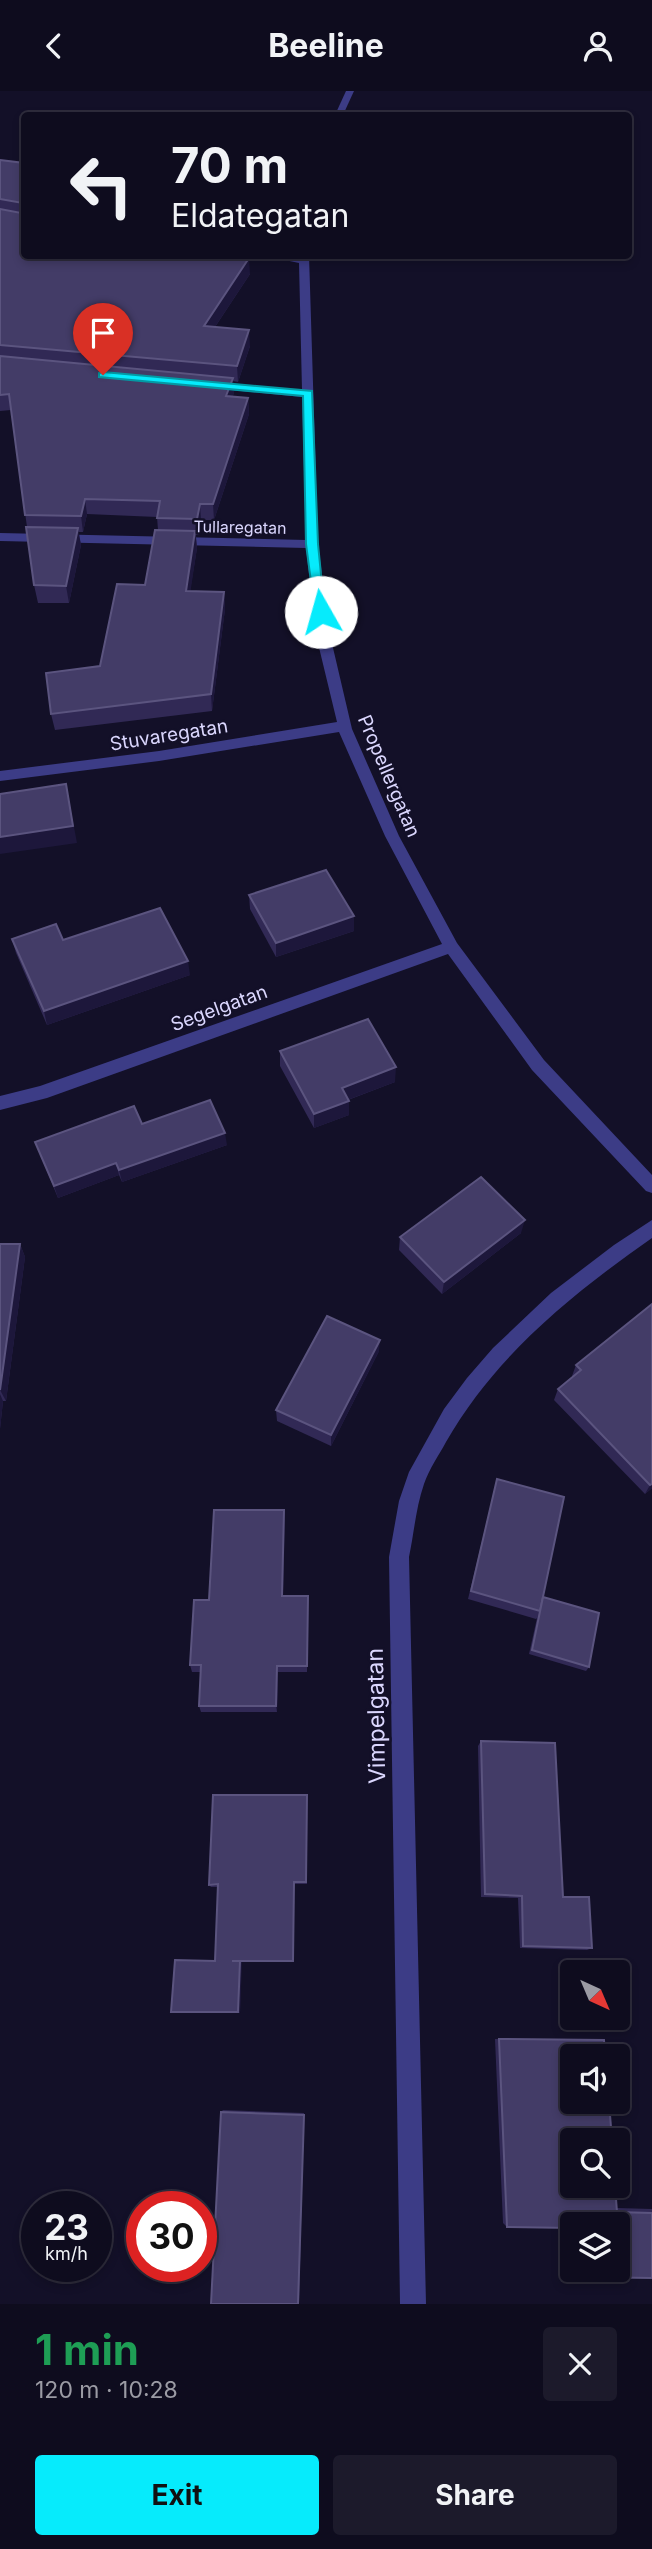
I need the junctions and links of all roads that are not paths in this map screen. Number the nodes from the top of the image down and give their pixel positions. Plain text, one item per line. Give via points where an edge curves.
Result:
1 (350, 91) edge
2 (341, 112) edge
3 (304, 259) edge
4 (201, 384) edge
5 (308, 394) junction
6 (0, 537) edge
7 (312, 544) junction
8 (344, 726) junction
9 (0, 776) edge
10 (451, 947) junction
11 (0, 1103) edge
12 (652, 1187) edge
13 (652, 1228) edge
14 (413, 2304) edge

1 - 2 street
3 - 5 street, Propellergatan
4 - 5 street
5 - 7 street, Propellergatan
6 - 7 street, Tullaregatan
7 - 8 street, Propellergatan via 323,635
8 - 9 street, Stuvaregatan
8 - 10 street, Propellergatan via 392,836
10 - 11 street, Segelgatan via 128,1063
10 - 12 street, Propellergatan via 538,1065
13 - 14 street, Vimpelgatan via 543,1312 490,1364 447,1418 415,1482 399,1557

